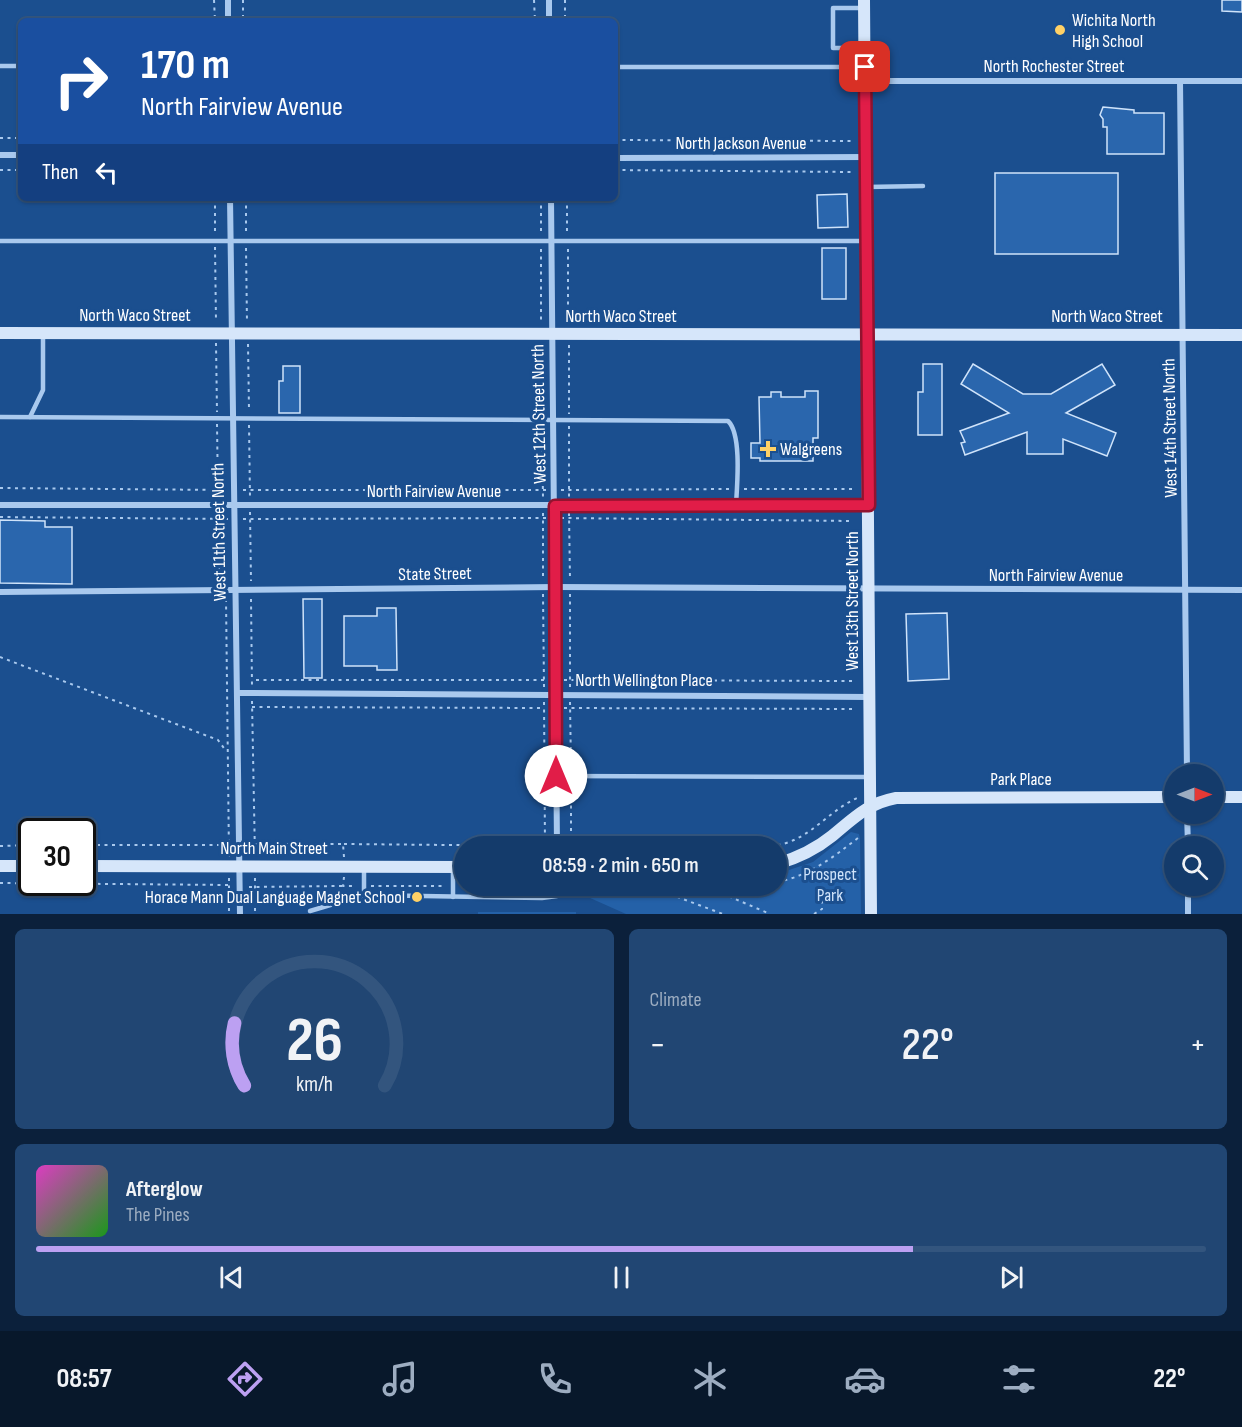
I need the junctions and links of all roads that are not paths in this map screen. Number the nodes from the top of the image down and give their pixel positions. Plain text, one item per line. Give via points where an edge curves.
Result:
1 (228, 0) edge
2 (549, 0) edge
3 (864, 4) edge
4 (228, 18) edge
5 (549, 18) edge
6 (865, 48) junction
7 (0, 66) edge
8 (18, 66) edge
9 (618, 67) edge
10 (865, 67) junction
11 (866, 81) junction
12 (1180, 81) junction
13 (1242, 81) edge
14 (0, 155) edge
15 (18, 155) edge
16 (866, 157) junction
17 (618, 158) edge
18 (923, 186) dead end
19 (866, 187) junction
20 (230, 201) edge
21 (552, 201) edge
22 (230, 239) junction
23 (0, 241) edge
24 (552, 241) junction
25 (867, 242) junction
26 (0, 333) edge
27 (43, 333) junction
28 (231, 333) junction
29 (547, 333) junction
30 (868, 334) junction
31 (1184, 335) junction
32 (1242, 335) edge
33 (0, 417) edge
34 (30, 417) junction
35 (232, 417) junction
36 (554, 418) junction
37 (0, 505) edge
38 (736, 505) junction
39 (869, 505) junction
40 (233, 506) junction
41 (555, 506) junction
42 (555, 587) junction
43 (870, 590) junction
44 (1187, 590) junction
45 (1242, 590) edge
46 (235, 591) junction
47 (0, 592) edge
48 (237, 693) junction
49 (556, 695) junction
50 (870, 697) junction
51 (1187, 764) edge
52 (556, 776) junction
53 (869, 777) junction
54 (1164, 797) edge
55 (1224, 797) edge
56 (1242, 797) edge
57 (869, 806) junction
58 (557, 836) edge
59 (787, 861) edge
60 (0, 866) edge
61 (18, 866) edge
62 (96, 866) edge
63 (234, 866) junction
64 (364, 867) junction
65 (454, 867) edge
66 (454, 883) edge
67 (364, 895) junction
68 (557, 896) edge
69 (1188, 896) edge
70 (453, 897) junction
71 (310, 911) dead end
72 (240, 914) edge
73 (871, 914) edge
74 (1188, 914) edge

1 - 4 street
2 - 5 street
3 - 6 street, West 13th Street North
3 - 6 lane via 833,9 833,48
6 - 10 street, West 13th Street North
7 - 8 lane
9 - 10 lane
10 - 11 street, West 13th Street North
11 - 12 street, North Rochester Street
11 - 16 street, West 13th Street North
12 - 13 street, North Rochester Street
12 - 31 street, West 14th Street North
14 - 15 street
16 - 17 street, North Jackson Avenue
16 - 19 street, West 13th Street North
18 - 19 lane
19 - 25 street, West 13th Street North
20 - 22 street, West 11th Street North
21 - 24 street, West 12th Street North
22 - 23 lane
22 - 24 lane
22 - 28 street, West 11th Street North
24 - 25 lane
24 - 29 street, West 12th Street North
25 - 30 street, West 13th Street North
26 - 27 street, North Waco Street
27 - 28 street, North Waco Street
27 - 34 lane via 43,390
28 - 29 street, North Waco Street
28 - 35 street, West 11th Street North
29 - 30 street, North Waco Street
29 - 36 street, West 12th Street North
30 - 31 street, North Waco Street
30 - 39 street, West 13th Street North
31 - 32 street, North Waco Street
31 - 44 street, West 14th Street North
33 - 34 lane
34 - 35 lane
35 - 36 lane
35 - 40 street, West 11th Street North
36 - 38 lane via 728,421 733,426
36 - 41 street, West 12th Street North
37 - 40 street, North Fairview Avenue
38 - 39 street, North Fairview Avenue
38 - 41 street, North Fairview Avenue
39 - 43 street, West 13th Street North
40 - 41 street, North Fairview Avenue
40 - 46 street, West 11th Street North
41 - 42 street, West 12th Street North
42 - 43 street, State Street
42 - 46 street, State Street
42 - 49 street, West 12th Street North
43 - 44 street, North Fairview Avenue
43 - 50 street, West 13th Street North
44 - 45 street, North Fairview Avenue
44 - 51 street, West 14th Street North
46 - 47 street, State Street
46 - 48 street, West 11th Street North
48 - 49 street, North Wellington Place
48 - 63 street, West 11th Street North via 239,844
49 - 50 street, North Wellington Place
49 - 52 street, West 12th Street North
50 - 53 street, West 13th Street North
52 - 53 lane
52 - 58 street, West 12th Street North
53 - 57 street, West 13th Street North
54 - 57 street, Park Place via 896,798
55 - 56 street
57 - 59 street via 815,847
57 - 73 street, West 13th Street North
60 - 61 street
62 - 63 street, North Main Street
63 - 64 street, North Main Street
63 - 72 street, West 11th Street North via 240,886
64 - 65 street, North Main Street
64 - 67 lane
66 - 70 lane
67 - 70 lane
67 - 71 lane
68 - 70 lane
69 - 74 street

